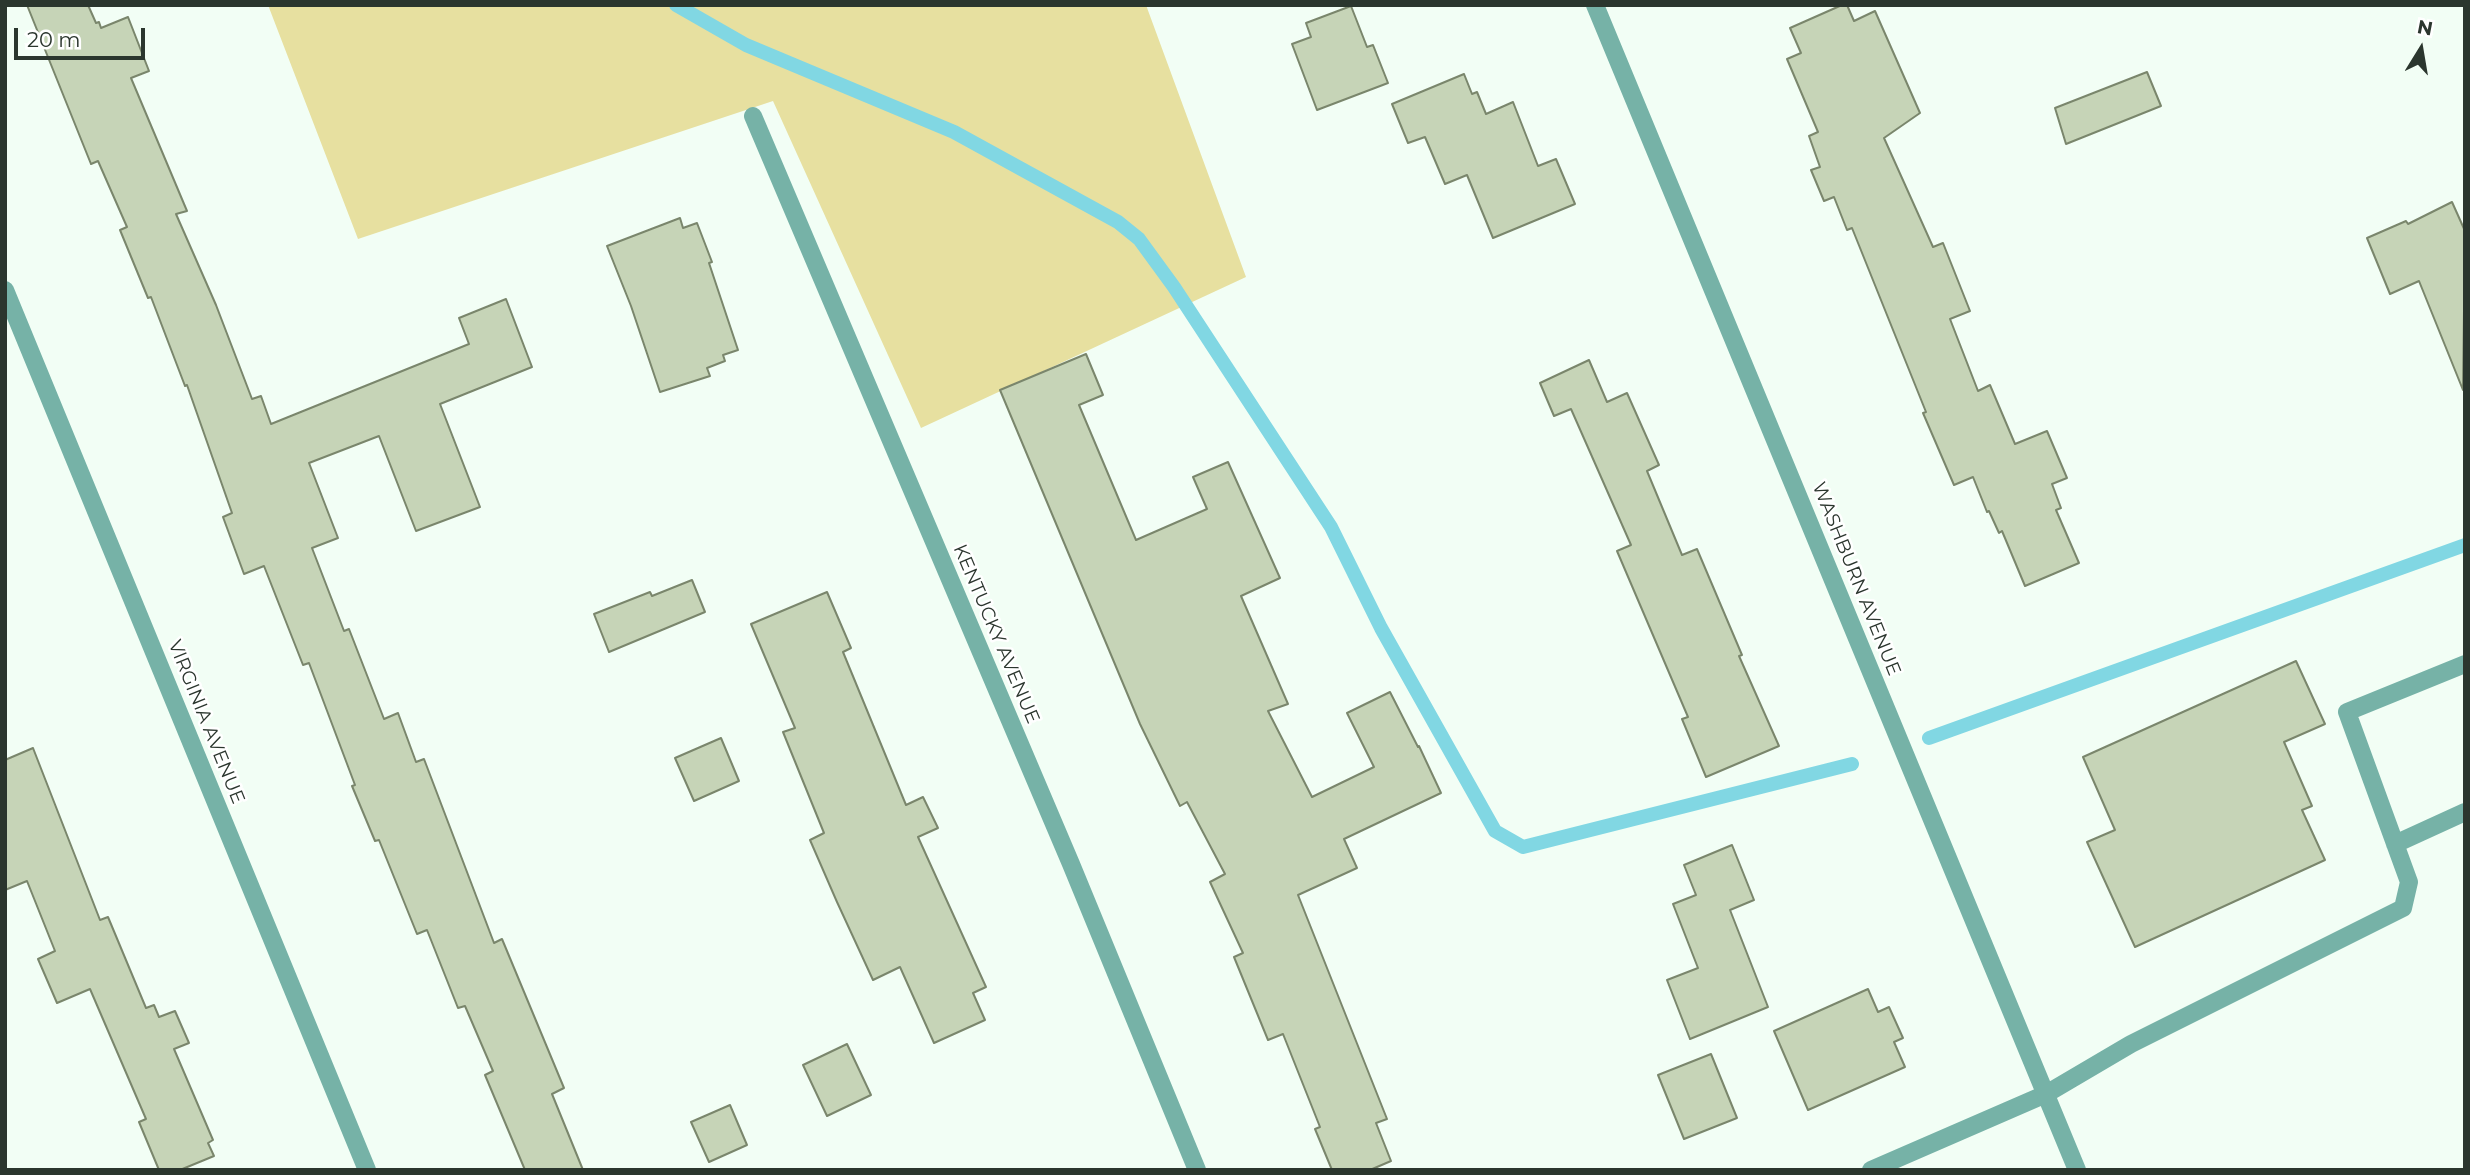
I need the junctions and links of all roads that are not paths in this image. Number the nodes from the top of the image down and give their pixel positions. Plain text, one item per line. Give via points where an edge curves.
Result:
1 (1595, 5) edge
2 (753, 116) dead end
3 (5, 290) edge
4 (2465, 664) edge
5 (2465, 812) edge
6 (2395, 844) junction
7 (2046, 1094) junction
8 (367, 1170) edge
9 (1197, 1170) edge
10 (1871, 1170) edge
11 (2077, 1170) edge

1 - 7 street, WASHBURN AVENUE
2 - 9 street, KENTUCKY AVENUE
3 - 8 street, VIRGINIA AVENUE
4 - 6 street via 2347,712
5 - 6 street
6 - 7 street via 2409,882 2403,908 2132,1044
7 - 10 street
7 - 11 street, WASHBURN AVENUE

